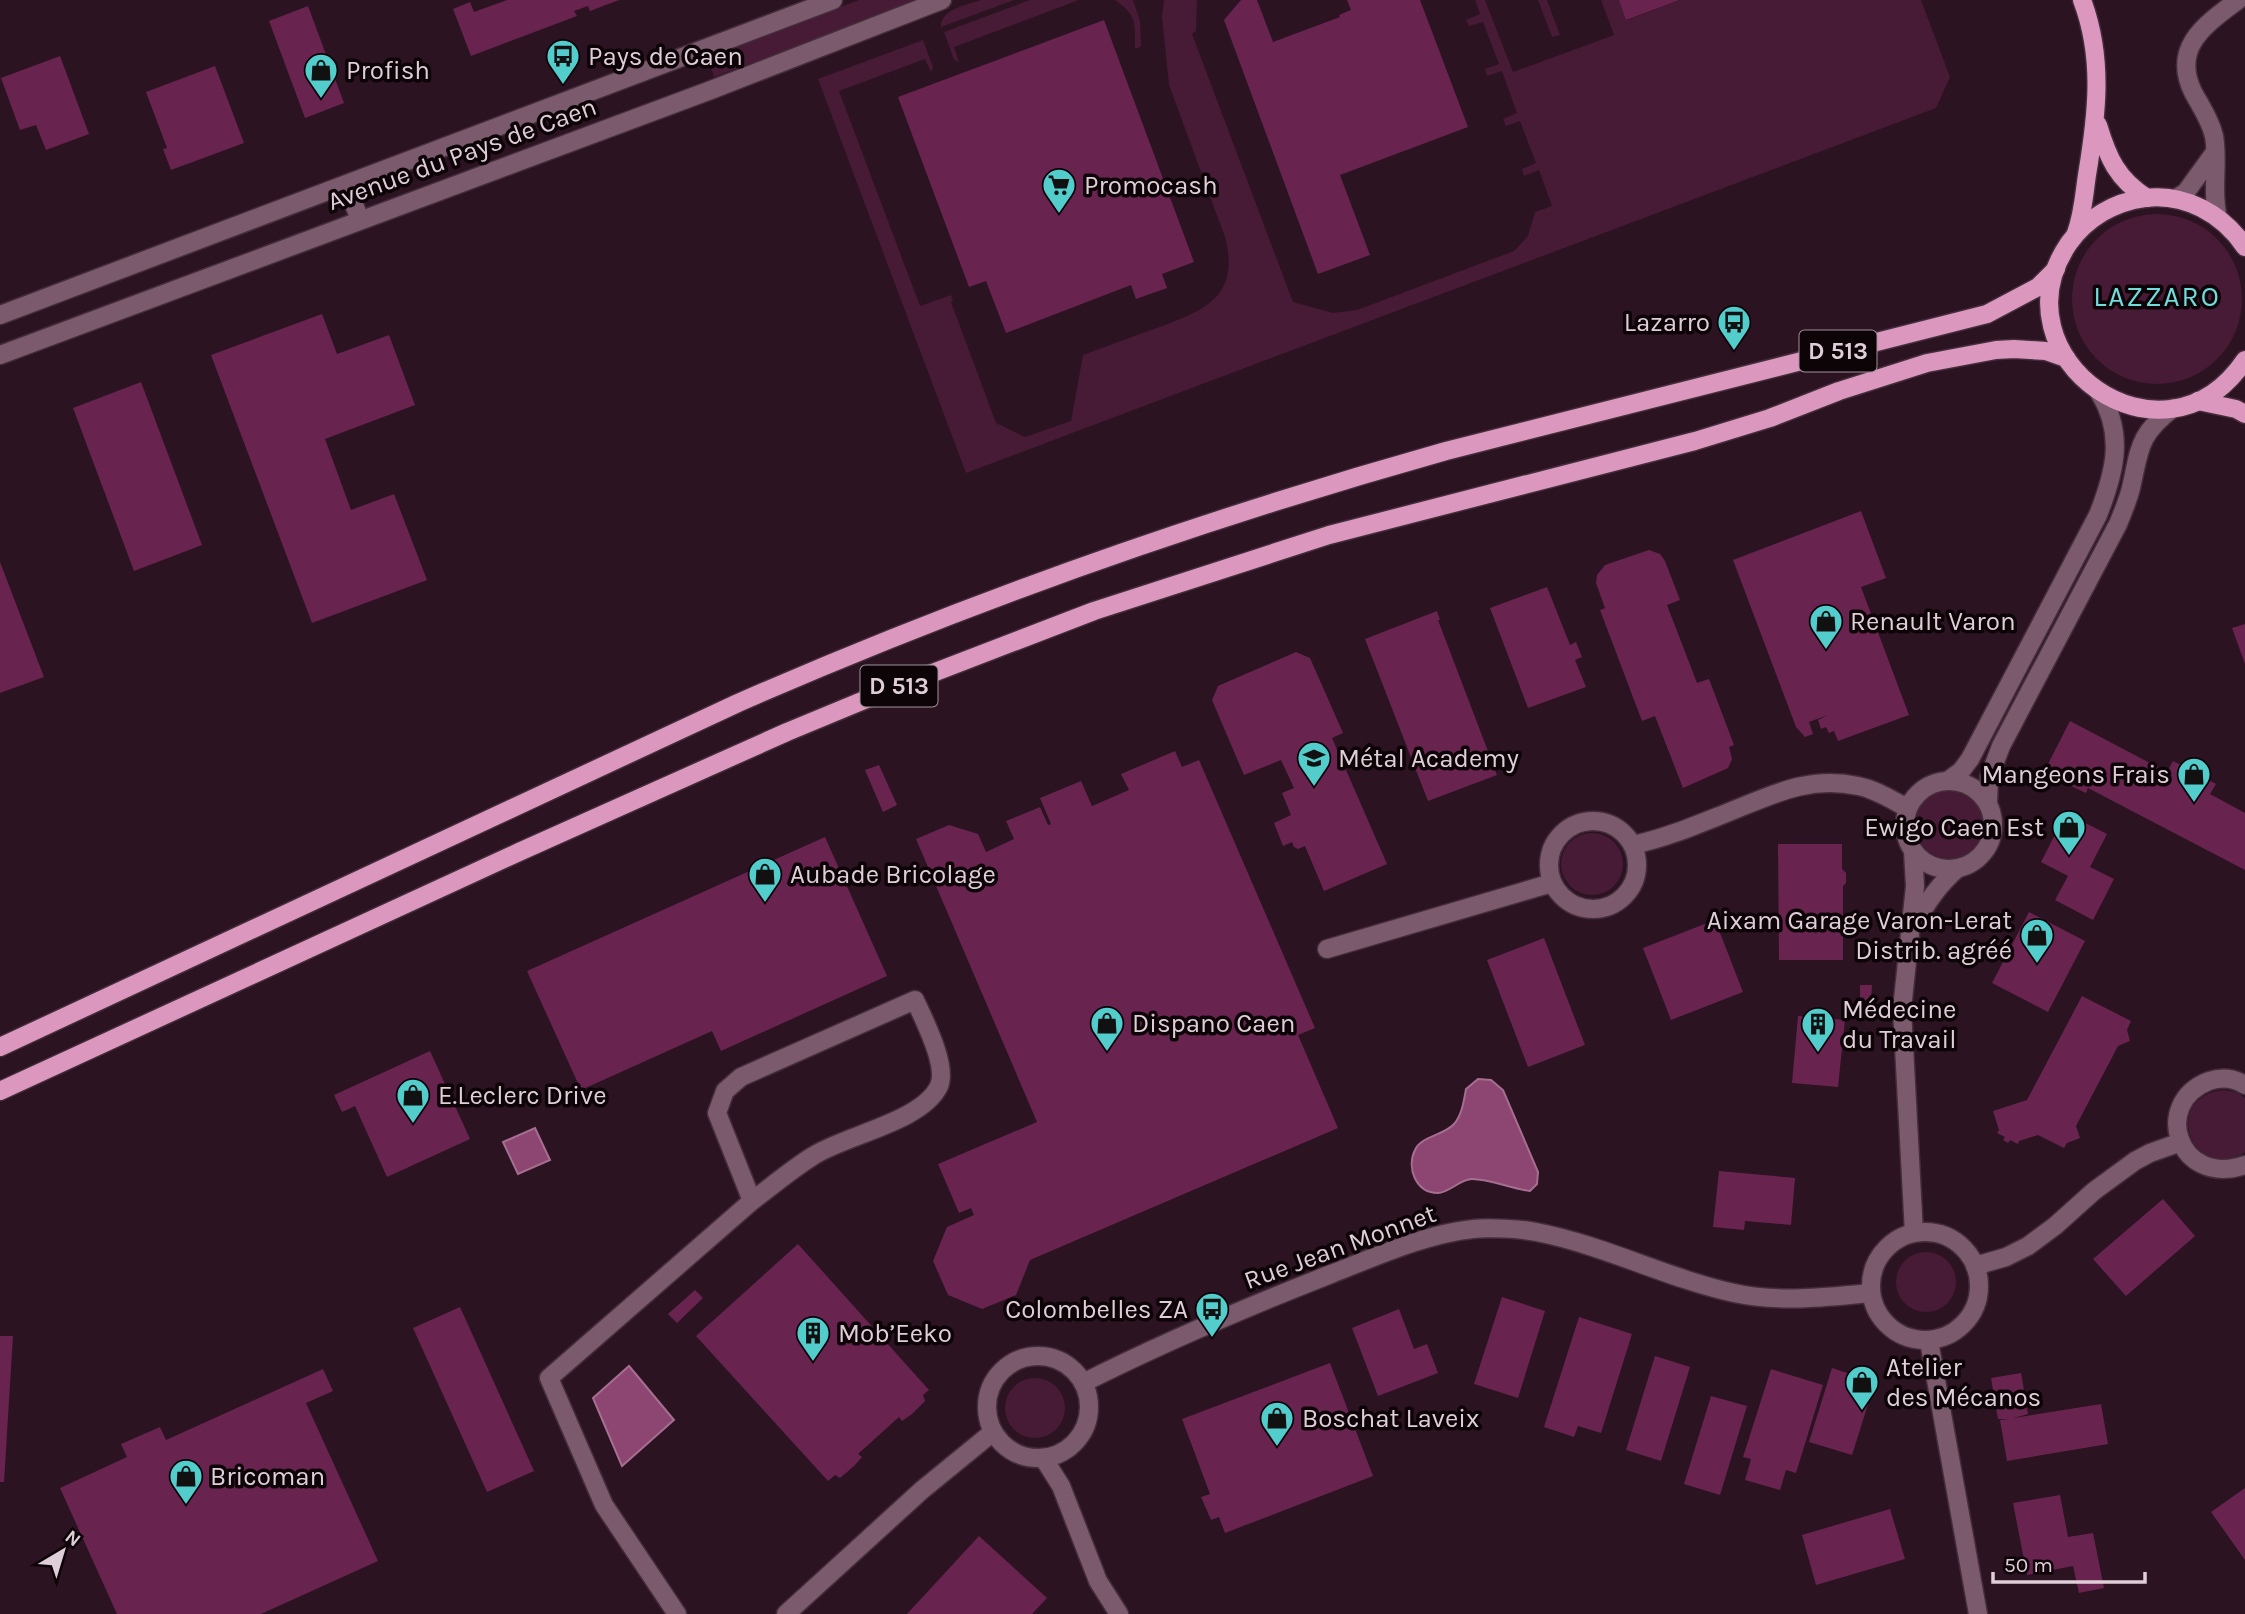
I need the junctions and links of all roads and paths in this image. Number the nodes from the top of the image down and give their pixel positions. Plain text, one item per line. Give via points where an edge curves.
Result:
1 (833, 0) edge
2 (942, 0) edge
3 (2082, 0) edge
4 (2238, 0) edge
5 (2097, 120) junction
6 (2215, 152) junction
7 (346, 186) junction
8 (2147, 198) junction
9 (2175, 199) junction
10 (2218, 218) junction
11 (360, 219) junction
12 (2074, 236) junction
13 (2242, 240) edge
14 (2056, 269) junction
15 (0, 315) edge
16 (0, 355) edge
17 (2066, 358) junction
18 (2245, 360) edge
19 (2099, 392) junction
20 (2198, 401) junction
21 (2173, 408) junction
22 (2245, 414) edge
23 (1949, 780) junction
24 (1988, 803) junction
25 (1907, 808) junction
26 (1633, 845) junction
27 (1913, 851) junction
28 (1958, 868) junction
29 (1552, 883) junction
30 (1910, 930) junction
31 (1326, 949) dead end
32 (0, 1047) edge
33 (2245, 1085) edge
34 (0, 1091) edge
35 (2181, 1142) junction
36 (2245, 1165) edge
37 (752, 1201) junction
38 (1914, 1233) junction
39 (1975, 1266) junction
40 (1871, 1293) junction
41 (1929, 1341) junction
42 (1083, 1383) junction
43 (993, 1432) junction
44 (1044, 1459) junction
45 (677, 1614) edge
46 (786, 1614) edge
47 (1119, 1614) edge
48 (1978, 1614) edge

1 - 7 street, Avenue du Pays de Caen
2 - 11 street, Avenue du Pays de Caen
3 - 5 main road via 2096,54
4 - 6 street via 2207,22 2187,58 2188,79 2210,123
5 - 8 main road via 2118,173
5 - 12 main road via 2082,217
6 - 9 street via 2186,192
6 - 10 street
7 - 11 street
7 - 15 street, Avenue du Pays de Caen
8 - 9 main road
8 - 12 main road via 2107,209
9 - 10 main road
10 - 13 main road
11 - 16 street, Avenue du Pays de Caen
12 - 14 main road
14 - 17 main road via 2051,315
14 - 32 main road, D 513 via 2038,287 1987,314 1398,465 1044,579 850,654 727,708
17 - 19 main road
17 - 34 main road, D 513 via 2014,349 1927,363 1695,441 1329,536 1094,611 787,732
18 - 20 main road via 2219,389
19 - 21 main road via 2142,408
19 - 23 street via 2113,420 2115,437 2105,497 1970,759
20 - 21 main road
20 - 22 main road
21 - 24 street via 2141,441 2118,524 2001,746 1989,778
23 - 24 street via 1972,786
23 - 25 street via 1932,783 1917,793
24 - 28 street via 1993,823 1989,844 1976,860
25 - 26 street via 1861,786 1803,784 1663,838
25 - 27 street via 1904,830
26 - 29 street via 1616,827 1604,822 1579,823 1556,840 1550,853
26 - 29 street via 1637,875 1623,899 1611,906 1597,910 1570,904
27 - 28 street via 1933,866
27 - 30 street
28 - 30 street via 1930,896
29 - 31 street
30 - 38 street via 1902,1009
33 - 35 street via 2214,1079 2190,1092 2178,1116
35 - 36 street via 2195,1160 2216,1170
35 - 39 street via 2135,1161 2028,1246
37 - 37 street via 717,1113 725,1091 741,1077 915,1000 940,1058 940,1085 909,1114 815,1154
37 - 45 street via 549,1378 604,1505
38 - 39 street via 1933,1232 1951,1238
38 - 40 street via 1888,1247 1878,1260
39 - 41 street via 1979,1298 1971,1316 1957,1331
40 - 41 street via 1890,1327 1910,1338
40 - 42 street, Rue Jean Monnet via 1793,1300 1736,1293 1585,1244 1533,1232 1473,1228 1410,1243 1285,1292
41 - 48 street
42 - 43 street via 1070,1367 1052,1358 1032,1356 1013,1362 998,1375 988,1393 987,1413
42 - 44 street via 1089,1402 1087,1422 1078,1440 1063,1453
43 - 44 street via 1006,1448 1023,1457
43 - 46 street
44 - 47 street via 1060,1486 1098,1581

